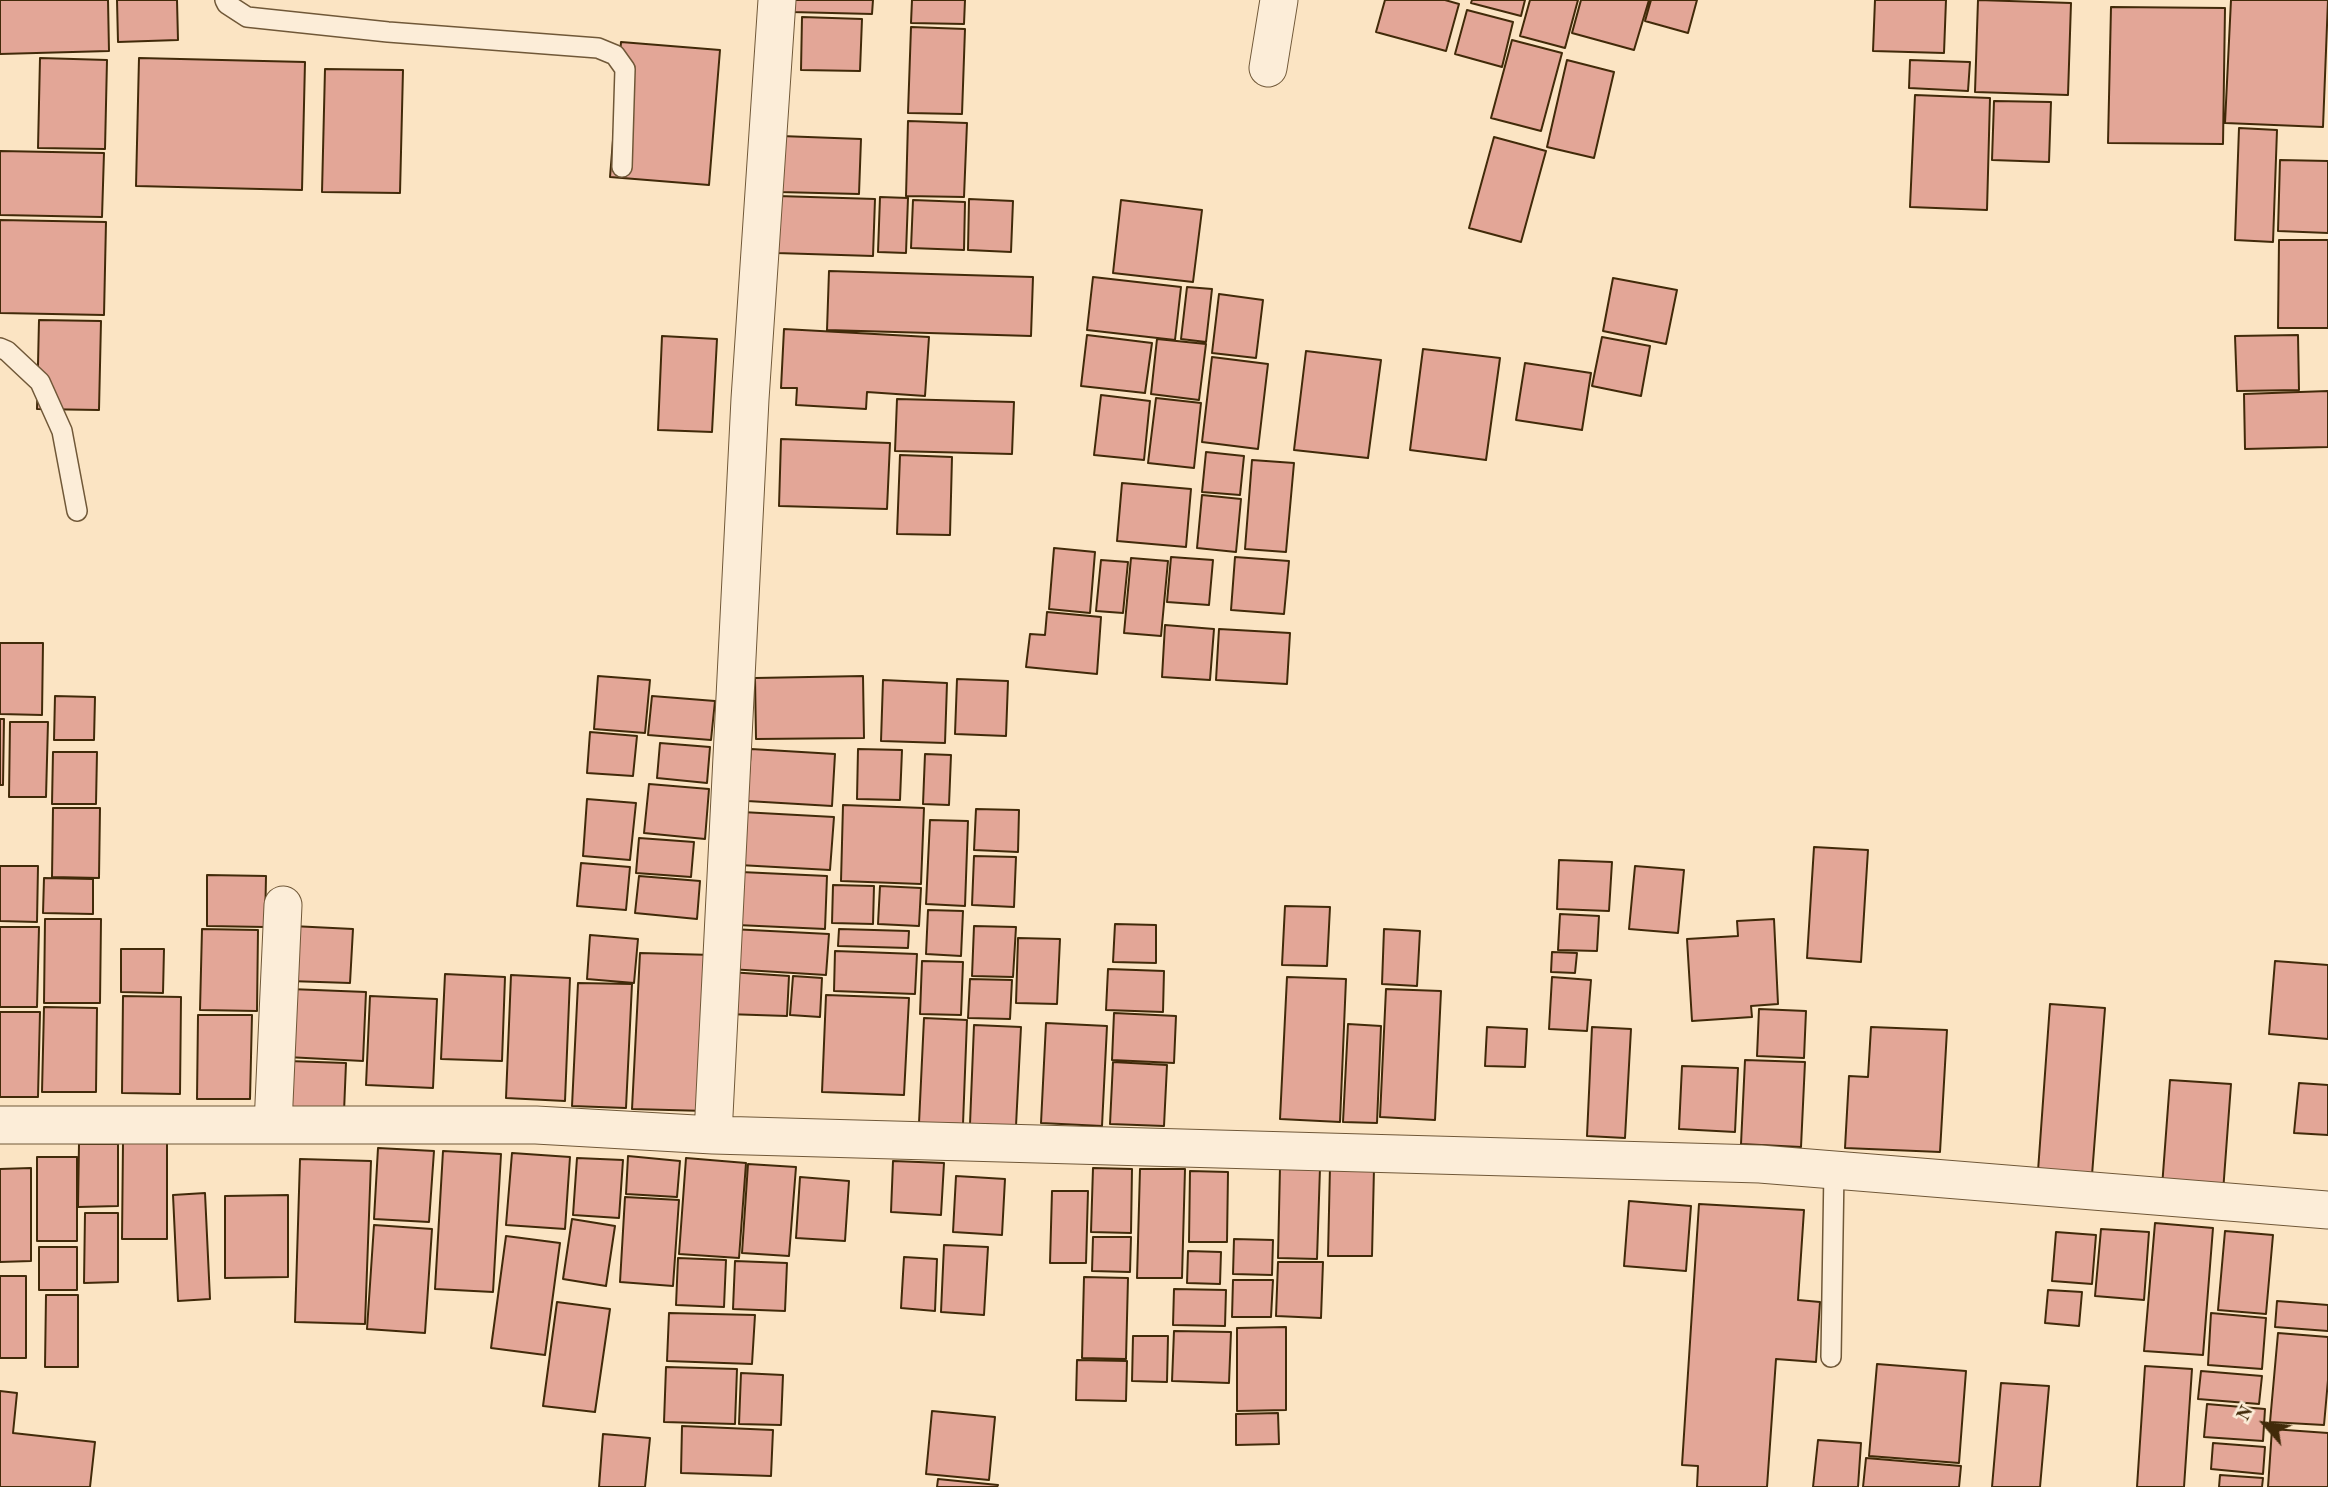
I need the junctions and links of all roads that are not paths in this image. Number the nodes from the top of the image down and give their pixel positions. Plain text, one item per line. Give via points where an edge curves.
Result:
1 (225, 0) edge
2 (777, 0) edge
3 (1279, 0) edge
4 (1268, 68) dead end
5 (622, 167) dead end
6 (0, 348) edge
7 (77, 511) dead end
8 (283, 905) dead end
9 (0, 1125) edge
10 (273, 1125) junction
11 (713, 1135) junction
12 (1834, 1170) junction
13 (2328, 1210) edge
14 (1831, 1357) dead end

1 - 5 lane via 247,17 388,33 598,48 615,55 625,69
2 - 11 street via 750,400
3 - 4 street
6 - 7 lane via 40,382 62,431
8 - 10 street
9 - 10 street
10 - 11 street via 536,1125
11 - 12 street via 1760,1164
12 - 13 street
12 - 14 lane

